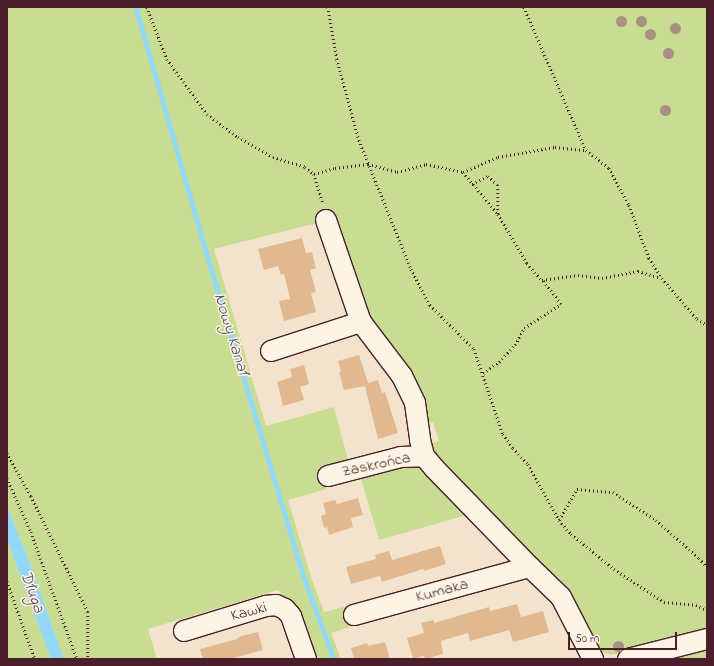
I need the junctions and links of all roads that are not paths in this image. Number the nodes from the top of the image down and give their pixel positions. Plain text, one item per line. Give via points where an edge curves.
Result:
1 (326, 220) road end
2 (361, 322) junction
3 (271, 352) dead end
4 (424, 456) junction
5 (328, 476) dead end
6 (530, 567) junction
7 (354, 614) dead end
8 (184, 631) dead end
9 (707, 639) edge
10 (306, 659) edge
11 (593, 659) edge
12 (628, 659) edge

1 - 2 street
2 - 3 street
2 - 4 street via 402,376 415,403
4 - 5 street, Zaskrońca via 401,457
4 - 6 street
6 - 7 street, Kumaka
6 - 11 street via 561,597
8 - 10 street, Kawki via 276,605 285,609 291,616
9 - 12 street

